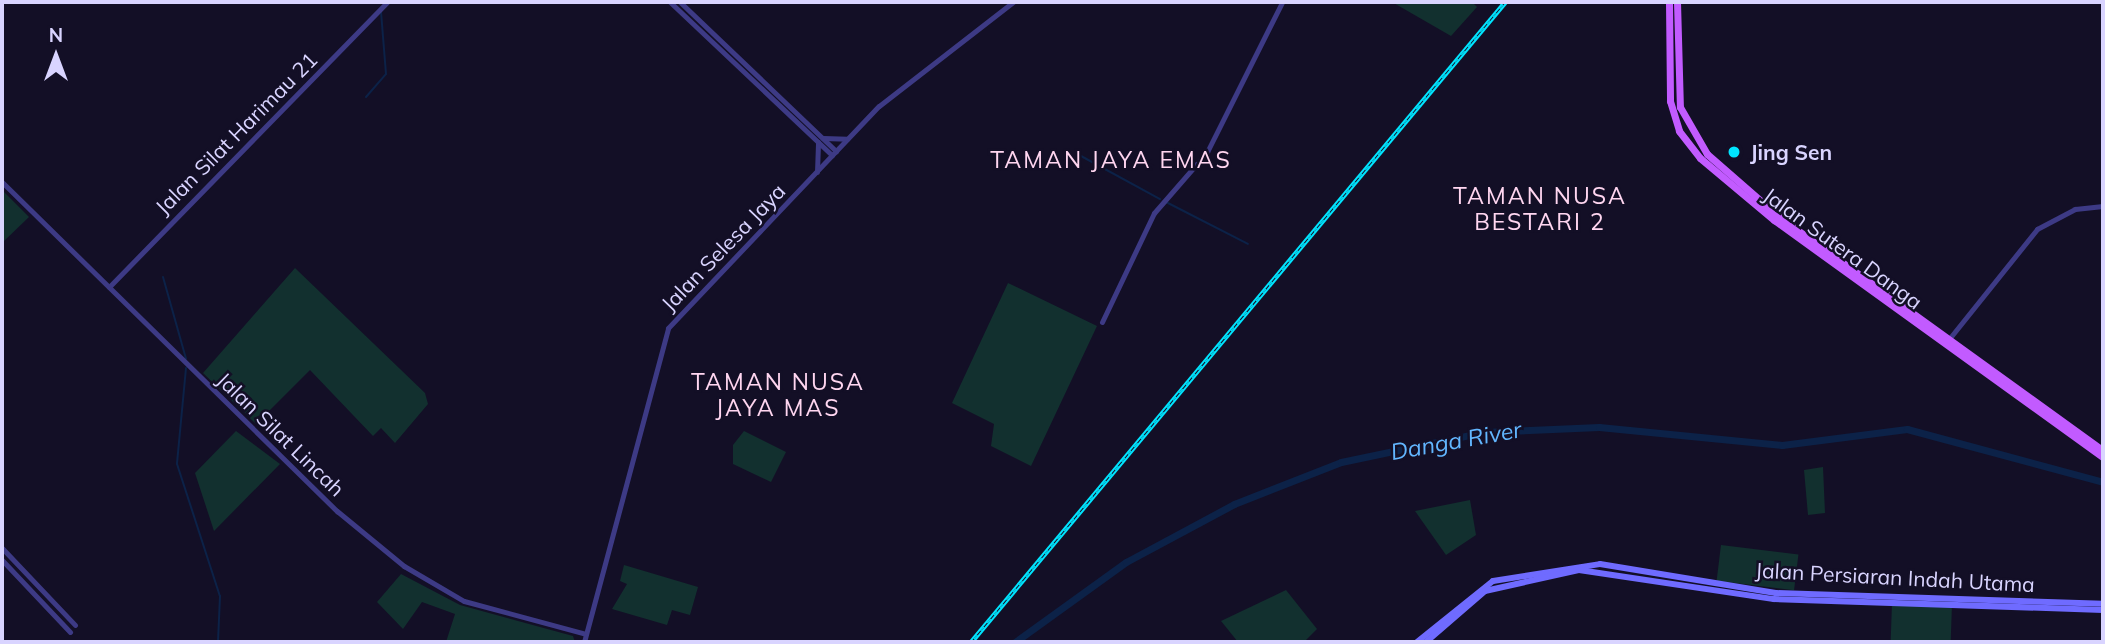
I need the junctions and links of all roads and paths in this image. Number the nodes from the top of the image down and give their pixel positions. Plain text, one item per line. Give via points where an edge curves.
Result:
1 (387, 2) edge
2 (670, 2) edge
3 (680, 2) edge
4 (1013, 2) edge
5 (1282, 2) edge
6 (1669, 2) edge
7 (1676, 2) edge
8 (847, 139) junction
9 (820, 140) junction
10 (834, 153) junction
11 (817, 172) junction
12 (2, 182) edge
13 (2103, 206) edge
14 (109, 288) junction
15 (1102, 322) dead end
16 (1958, 335) junction
17 (1948, 340) junction
18 (1957, 346) junction
19 (2103, 450) edge
20 (2103, 457) edge
21 (2, 548) edge
22 (2, 560) edge
23 (1630, 569) junction
24 (1645, 571) junction
25 (1635, 575) junction
26 (1713, 581) junction
27 (1703, 587) junction
28 (1720, 589) junction
29 (1767, 591) junction
30 (1783, 593) junction
31 (1774, 599) junction
32 (2078, 603) junction
33 (2103, 604) edge
34 (2092, 611) junction
35 (2103, 611) edge
36 (75, 625) dead end
37 (70, 632) dead end
38 (586, 634) junction
39 (584, 642) edge
40 (1417, 642) edge
41 (1426, 642) edge

1 - 14 street, Jalan Silat Harimau 21
2 - 9 street
3 - 9 street
4 - 8 street, Jalan Selesa Jaya via 919,72
5 - 15 street via 1207,152 1154,213
6 - 20 main road, Jalan Sutera Danga via 1670,101 1679,131 1700,158 1774,220
7 - 17 main road, Jalan Sutera Danga via 1678,99 1699,144 1745,190
8 - 9 street
8 - 10 street, Jalan Selesa Jaya
9 - 10 street
9 - 11 street
10 - 11 street, Jalan Selesa Jaya
11 - 38 street, Jalan Selesa Jaya via 668,328
12 - 14 street, Jalan Silat Lincah
13 - 16 street via 2075,209 2037,229
14 - 38 street, Jalan Silat Lincah via 337,511 404,566 464,601
16 - 17 street
16 - 18 street
17 - 18 main road, Jalan Sutera Danga
18 - 19 main road, Jalan Sutera Danga
21 - 36 street
22 - 37 street
23 - 24 main road, Jalan Persiaran Indah Utama
23 - 25 main road
23 - 40 main road, Jalan Persiaran Indah Utama via 1575,566 1493,581
24 - 25 main road
24 - 26 main road, Jalan Persiaran Indah Utama
25 - 27 main road, Jalan Persiaran Indah Utama
25 - 41 main road, Jalan Persiaran Indah Utama via 1579,570 1523,577 1485,591
26 - 27 main road
26 - 28 main road
26 - 29 main road, Jalan Persiaran Indah Utama
27 - 28 main road, Jalan Persiaran Indah Utama
28 - 31 main road, Jalan Persiaran Indah Utama
29 - 30 main road, Jalan Persiaran Indah Utama
29 - 31 main road
30 - 31 main road
30 - 32 main road, Jalan Persiaran Indah Utama
31 - 34 main road, Jalan Persiaran Indah Utama
32 - 33 main road, Jalan Persiaran Indah Utama
32 - 34 main road
33 - 34 main road
34 - 35 main road, Jalan Persiaran Indah Utama
38 - 39 street, Jalan Selesa Jaya

